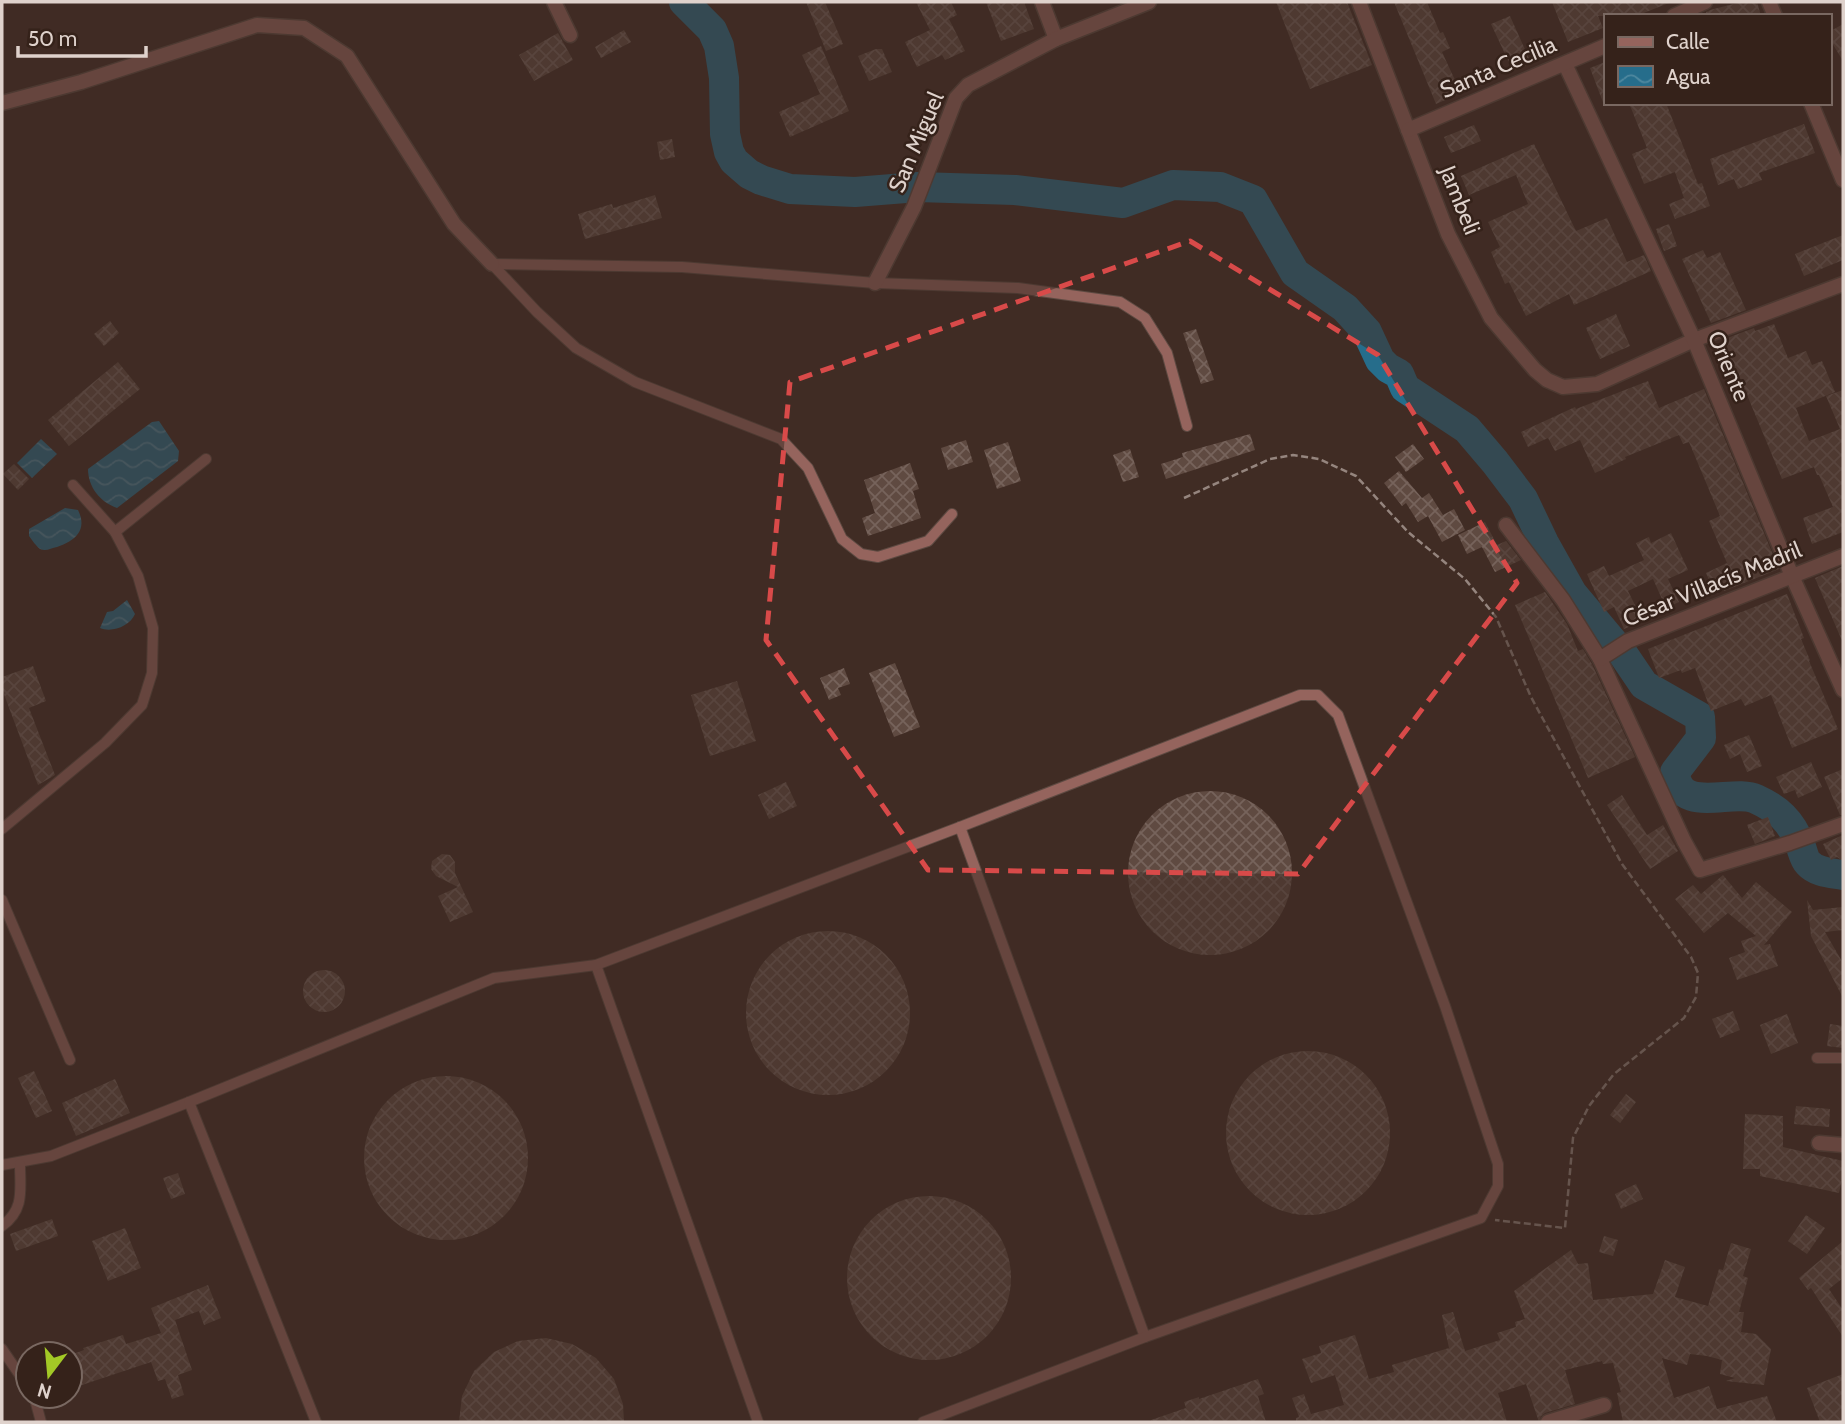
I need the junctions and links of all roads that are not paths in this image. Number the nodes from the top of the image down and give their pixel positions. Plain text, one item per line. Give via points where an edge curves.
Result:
1 (554, 2) edge
2 (1042, 2) edge
3 (1149, 2) edge
4 (1359, 2) edge
5 (1705, 2) edge
6 (1678, 14) edge
7 (570, 36) dead end
8 (1056, 39) junction
9 (1604, 46) edge
10 (1565, 64) junction
11 (2, 103) edge
12 (1812, 105) edge
13 (1408, 131) junction
14 (1843, 180) edge
15 (492, 264) junction
16 (875, 282) junction
17 (1843, 284) edge
18 (1694, 340) junction
19 (1187, 426) dead end
20 (206, 459) dead end
21 (73, 485) dead end
22 (952, 514) dead end
23 (1506, 525) dead end
24 (115, 532) junction
25 (1843, 556) edge
26 (1792, 576) junction
27 (1605, 656) junction
28 (1843, 690) edge
29 (1843, 824) edge
30 (960, 827) junction
31 (2, 829) edge
32 (2, 901) edge
33 (596, 965) junction
34 (1817, 1058) dead end
35 (1843, 1058) edge
36 (70, 1060) dead end
37 (189, 1102) junction
38 (1819, 1143) dead end
39 (1843, 1145) edge
40 (19, 1164) junction
41 (2, 1166) edge
42 (2, 1226) edge
43 (1145, 1337) junction
44 (2, 1349) edge
45 (14, 1367) edge
46 (1604, 1405) dead end
47 (316, 1422) edge
48 (758, 1422) edge
49 (923, 1422) edge
50 (1548, 1422) edge

1 - 7 street
2 - 8 street
3 - 8 street, San Miguel
4 - 13 street, Jambeli
5 - 6 street
8 - 16 street, San Miguel via 968,85 956,98 914,207
9 - 10 street, Santa Cecilia
10 - 13 street, Santa Cecilia
10 - 18 street, Oriente
11 - 15 street via 257,25 304,28 346,56 454,224
12 - 14 street
13 - 18 street, Jambeli via 1448,234 1491,318 1548,380 1563,387 1597,384
15 - 16 lane via 682,267
15 - 22 lane via 576,348 635,382 781,439 808,468 842,539 861,554 878,557 928,541
16 - 19 lane via 1018,288 1120,302 1145,317 1167,353
17 - 18 street
18 - 26 street, Oriente
20 - 24 lane
21 - 24 lane
23 - 27 street
24 - 31 lane via 138,576 153,628 152,673 142,705 105,743
25 - 26 street, César Villacís Madril
26 - 27 street, César Villacís Madril via 1628,641
26 - 28 street, Oriente
27 - 29 street via 1700,870
30 - 33 lane
30 - 43 lane
30 - 43 lane via 1300,695 1318,695 1338,715 1440,993 1498,1164 1498,1186 1481,1218
32 - 36 lane
33 - 37 lane via 494,978
33 - 48 lane
34 - 35 lane
37 - 40 lane
37 - 47 lane
38 - 39 street
40 - 41 lane
40 - 42 lane via 21,1198 15,1214
43 - 49 lane
44 - 45 lane
46 - 50 street

